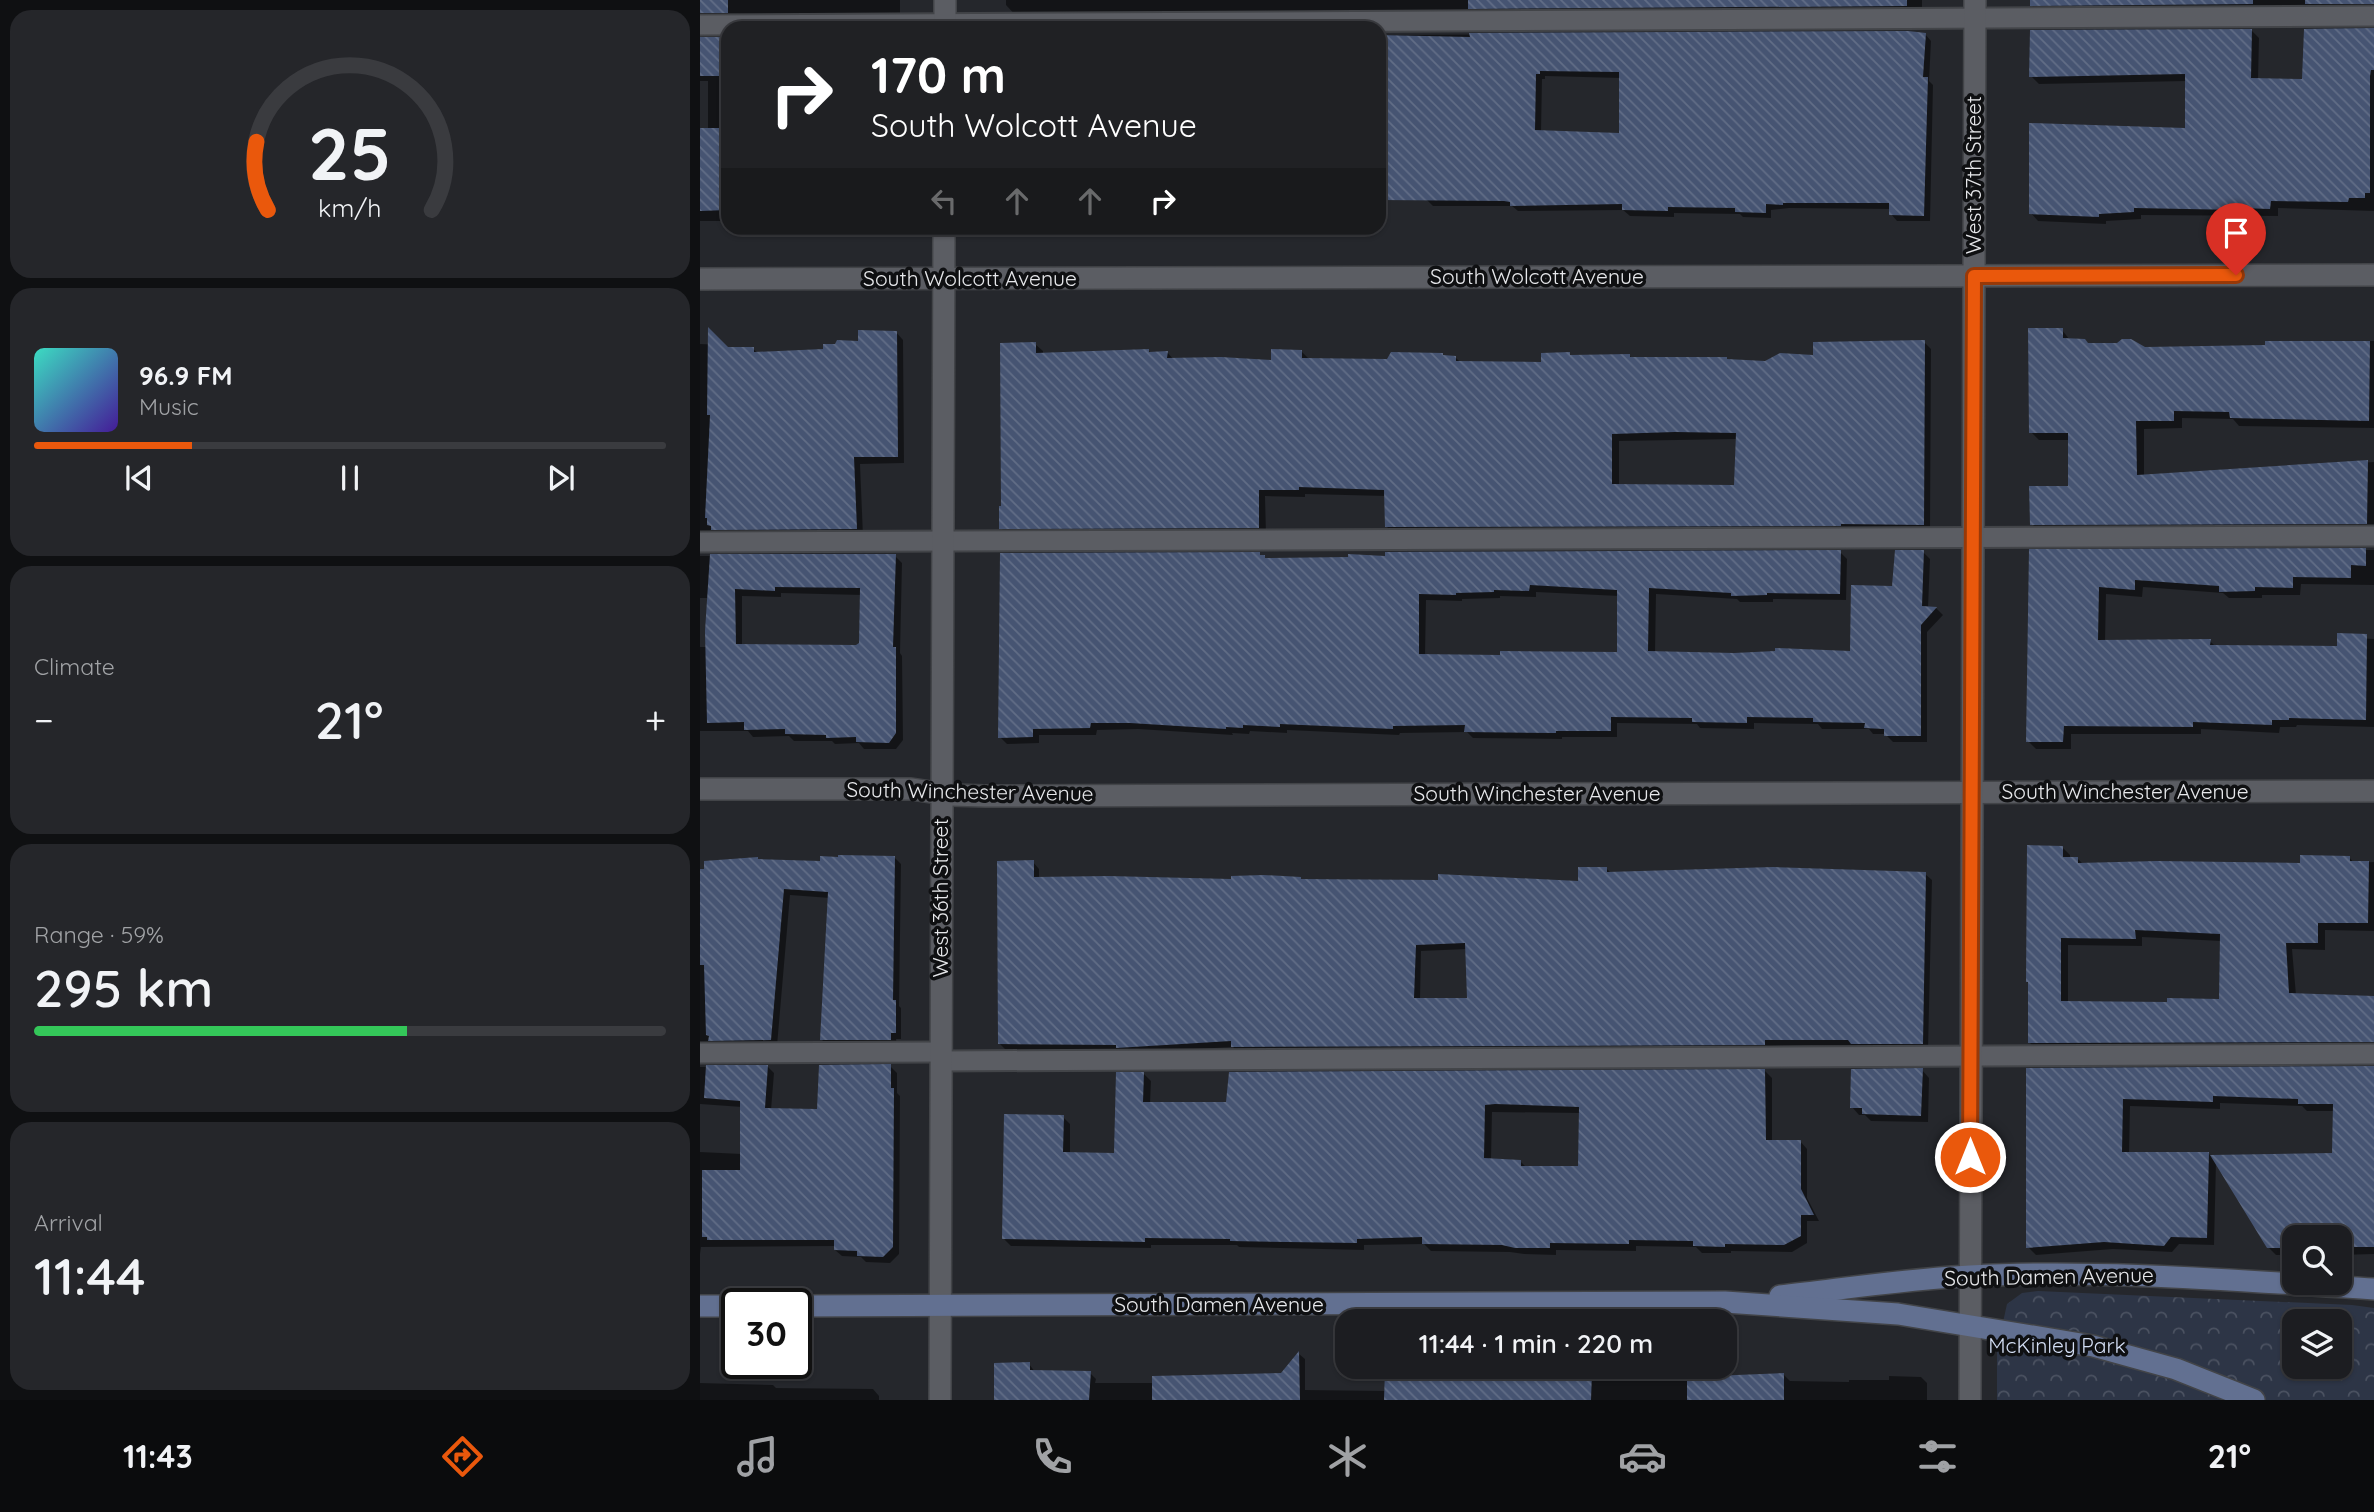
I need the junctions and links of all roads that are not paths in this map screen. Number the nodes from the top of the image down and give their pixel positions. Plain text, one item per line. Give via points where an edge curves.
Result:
1 (945, 0) edge
2 (1975, 10) edge
3 (2374, 16) edge
4 (945, 21) edge
5 (1267, 21) edge
6 (700, 25) edge
7 (721, 25) edge
8 (944, 235) edge
9 (2374, 275) edge
10 (1974, 276) junction
11 (700, 279) edge
12 (944, 279) junction
13 (2374, 536) edge
14 (1972, 537) junction
15 (943, 541) junction
16 (700, 542) edge
17 (700, 789) edge
18 (2374, 791) edge
19 (1972, 792) junction
20 (942, 794) junction
21 (700, 1053) edge
22 (2374, 1054) edge
23 (941, 1056) junction
24 (1971, 1056) junction
25 (1970, 1276) junction
26 (2374, 1289) edge
27 (1725, 1302) junction
28 (700, 1306) edge
29 (721, 1306) edge
30 (812, 1306) edge
31 (940, 1306) junction
32 (1970, 1325) junction
33 (940, 1400) edge
34 (1970, 1400) edge
35 (2254, 1400) edge

1 - 4 street
2 - 3 lane
2 - 5 lane
2 - 10 street, West 37th Street
6 - 7 lane
8 - 12 street, West 36th Street
9 - 10 street, South Wolcott Avenue
10 - 12 street, South Wolcott Avenue
10 - 14 street, West 37th Street
11 - 12 street, South Wolcott Avenue
12 - 15 street, West 36th Street
13 - 14 lane
14 - 15 lane
14 - 19 street, West 37th Street
15 - 16 lane
15 - 20 street, West 36th Street
17 - 20 street, South Winchester Avenue via 911,789
18 - 19 street, South Winchester Avenue
19 - 20 street, South Winchester Avenue
19 - 24 street, West 37th Street
20 - 23 street, West 36th Street
21 - 23 lane
22 - 24 lane
23 - 24 lane
23 - 31 street, West 36th Street
24 - 25 street, West 37th Street
25 - 26 main road, South Damen Avenue via 2178,1276
25 - 27 main road, South Damen Avenue
25 - 32 street, West 37th Street
27 - 31 main road, South Damen Avenue
27 - 32 main road, South Damen Avenue via 1898,1314
28 - 29 main road
30 - 31 main road, South Damen Avenue
31 - 33 street, West 36th Street
32 - 34 street, West 37th Street
32 - 35 main road, South Damen Avenue via 2093,1346 2165,1365

